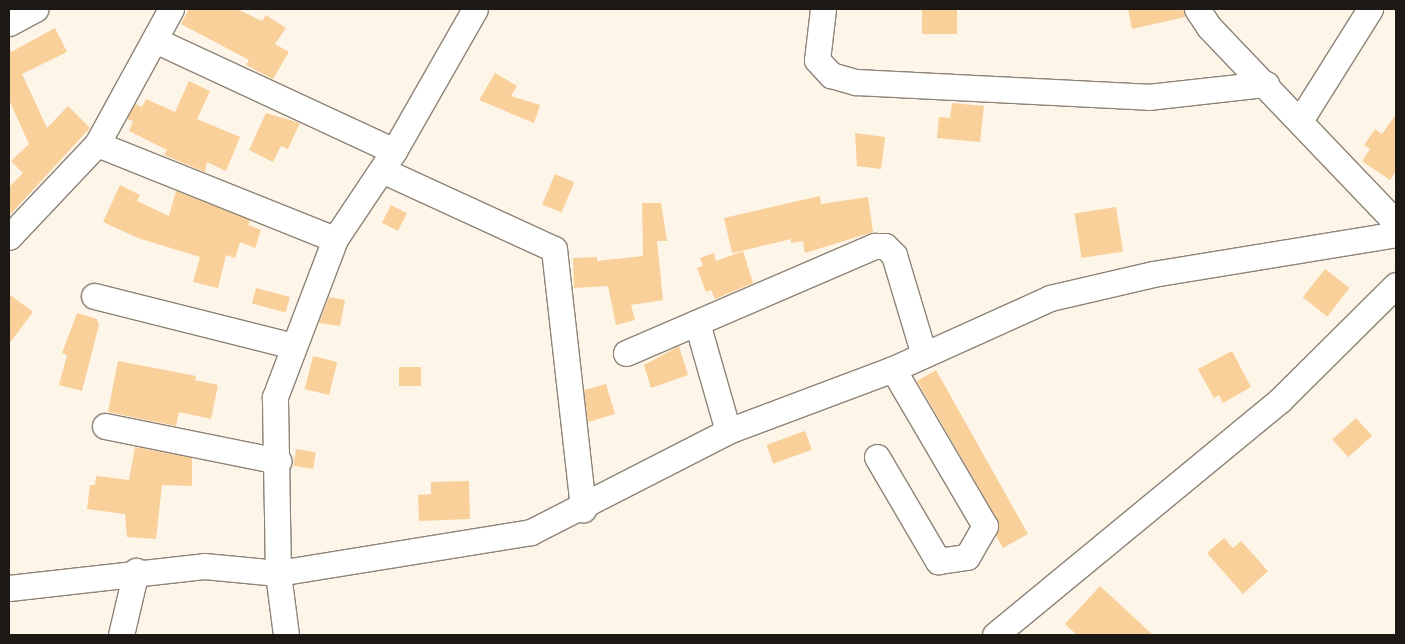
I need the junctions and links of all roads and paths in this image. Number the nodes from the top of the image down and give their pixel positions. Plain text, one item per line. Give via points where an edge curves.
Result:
1 (35, 9) edge
2 (172, 9) edge
3 (475, 9) edge
4 (823, 9) edge
5 (1370, 9) edge
6 (1208, 15) edge
7 (9, 23) edge
8 (157, 41) junction
9 (1266, 84) junction
10 (1301, 119) junction
11 (96, 144) junction
12 (388, 161) junction
13 (1396, 223) edge
14 (1396, 234) edge
15 (9, 237) edge
16 (335, 239) junction
17 (1396, 285) edge
18 (94, 296) dead end
19 (697, 323) junction
20 (293, 346) junction
21 (626, 353) dead end
22 (924, 355) junction
23 (893, 369) junction
24 (105, 426) dead end
25 (728, 431) junction
26 (877, 457) dead end
27 (278, 461) junction
28 (583, 509) junction
29 (136, 571) junction
30 (278, 573) junction
31 (9, 588) edge
32 (121, 635) edge
33 (286, 635) edge
34 (995, 635) edge

1 - 7 street
2 - 8 street
3 - 12 street
4 - 9 street via 817,60 831,75 856,82 1148,96
5 - 10 street
6 - 9 street
8 - 11 street
8 - 12 street
9 - 10 street
10 - 13 street
11 - 15 street
11 - 16 street
12 - 16 street
12 - 28 street via 554,249
14 - 22 street via 1154,274 1050,298
16 - 20 street
17 - 34 street via 1280,400
18 - 20 street
19 - 21 street
19 - 22 street via 831,262 874,246 885,246 894,255
19 - 25 street
20 - 27 street via 274,397
22 - 23 street
23 - 25 street
23 - 26 street via 985,526 967,557 938,561
24 - 27 street
25 - 28 street
27 - 30 street
28 - 30 street via 531,532
29 - 30 street via 204,566
29 - 31 street
29 - 32 street
30 - 33 street

